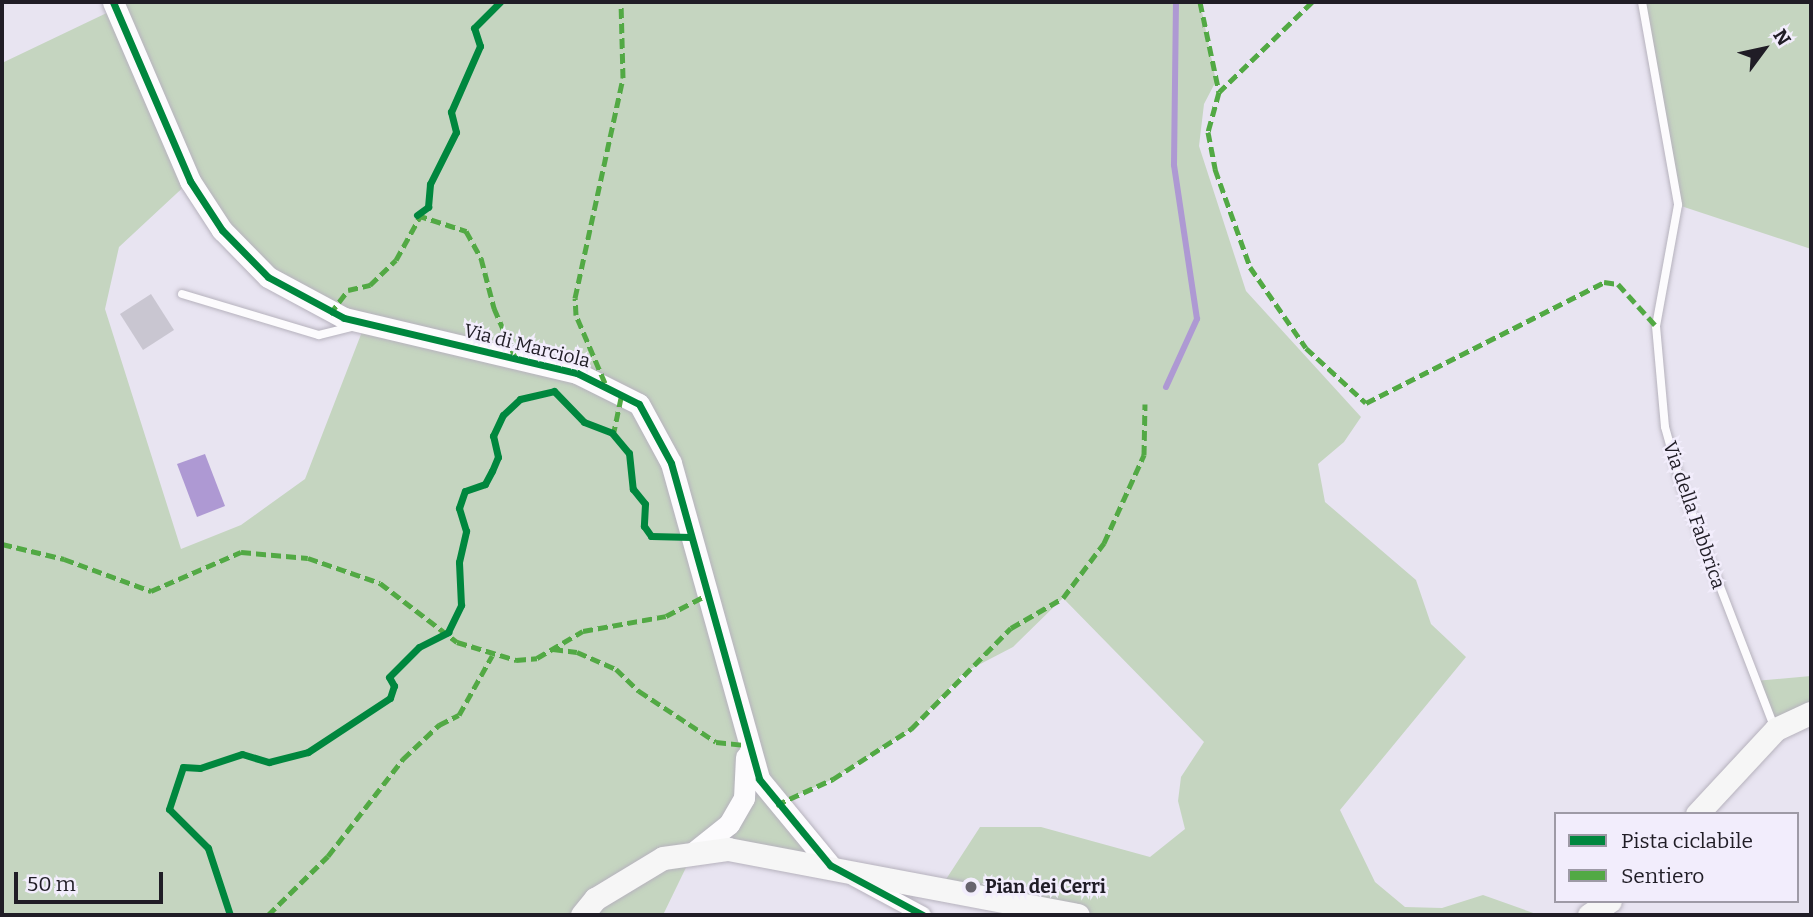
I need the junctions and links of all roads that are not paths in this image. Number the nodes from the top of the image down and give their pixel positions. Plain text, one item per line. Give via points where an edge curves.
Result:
1 (113, 2) edge
2 (1642, 2) edge
3 (182, 295) dead end
4 (365, 324) junction
5 (1811, 713) edge
6 (1776, 729) junction
7 (746, 745) junction
8 (1699, 812) edge
9 (694, 852) junction
10 (830, 865) junction
11 (1607, 903) edge
12 (582, 915) edge
13 (923, 915) edge
14 (1078, 915) edge
15 (1589, 915) edge

1 - 4 street, Via di Marciola via 190,181 222,230 268,278 330,314
2 - 6 lane, Via della Fabbrica via 1678,205 1656,326 1665,427 1686,501
3 - 4 lane via 319,335
4 - 7 street, Via di Marciola via 577,373 639,404 671,464
5 - 6 main road
6 - 8 main road
7 - 9 street, Via di Marciola via 744,798 717,838
7 - 10 street, Via di Marciola via 776,805
9 - 10 main road via 728,849
9 - 12 main road via 663,858 628,875
10 - 13 street
10 - 14 main road
11 - 15 main road

